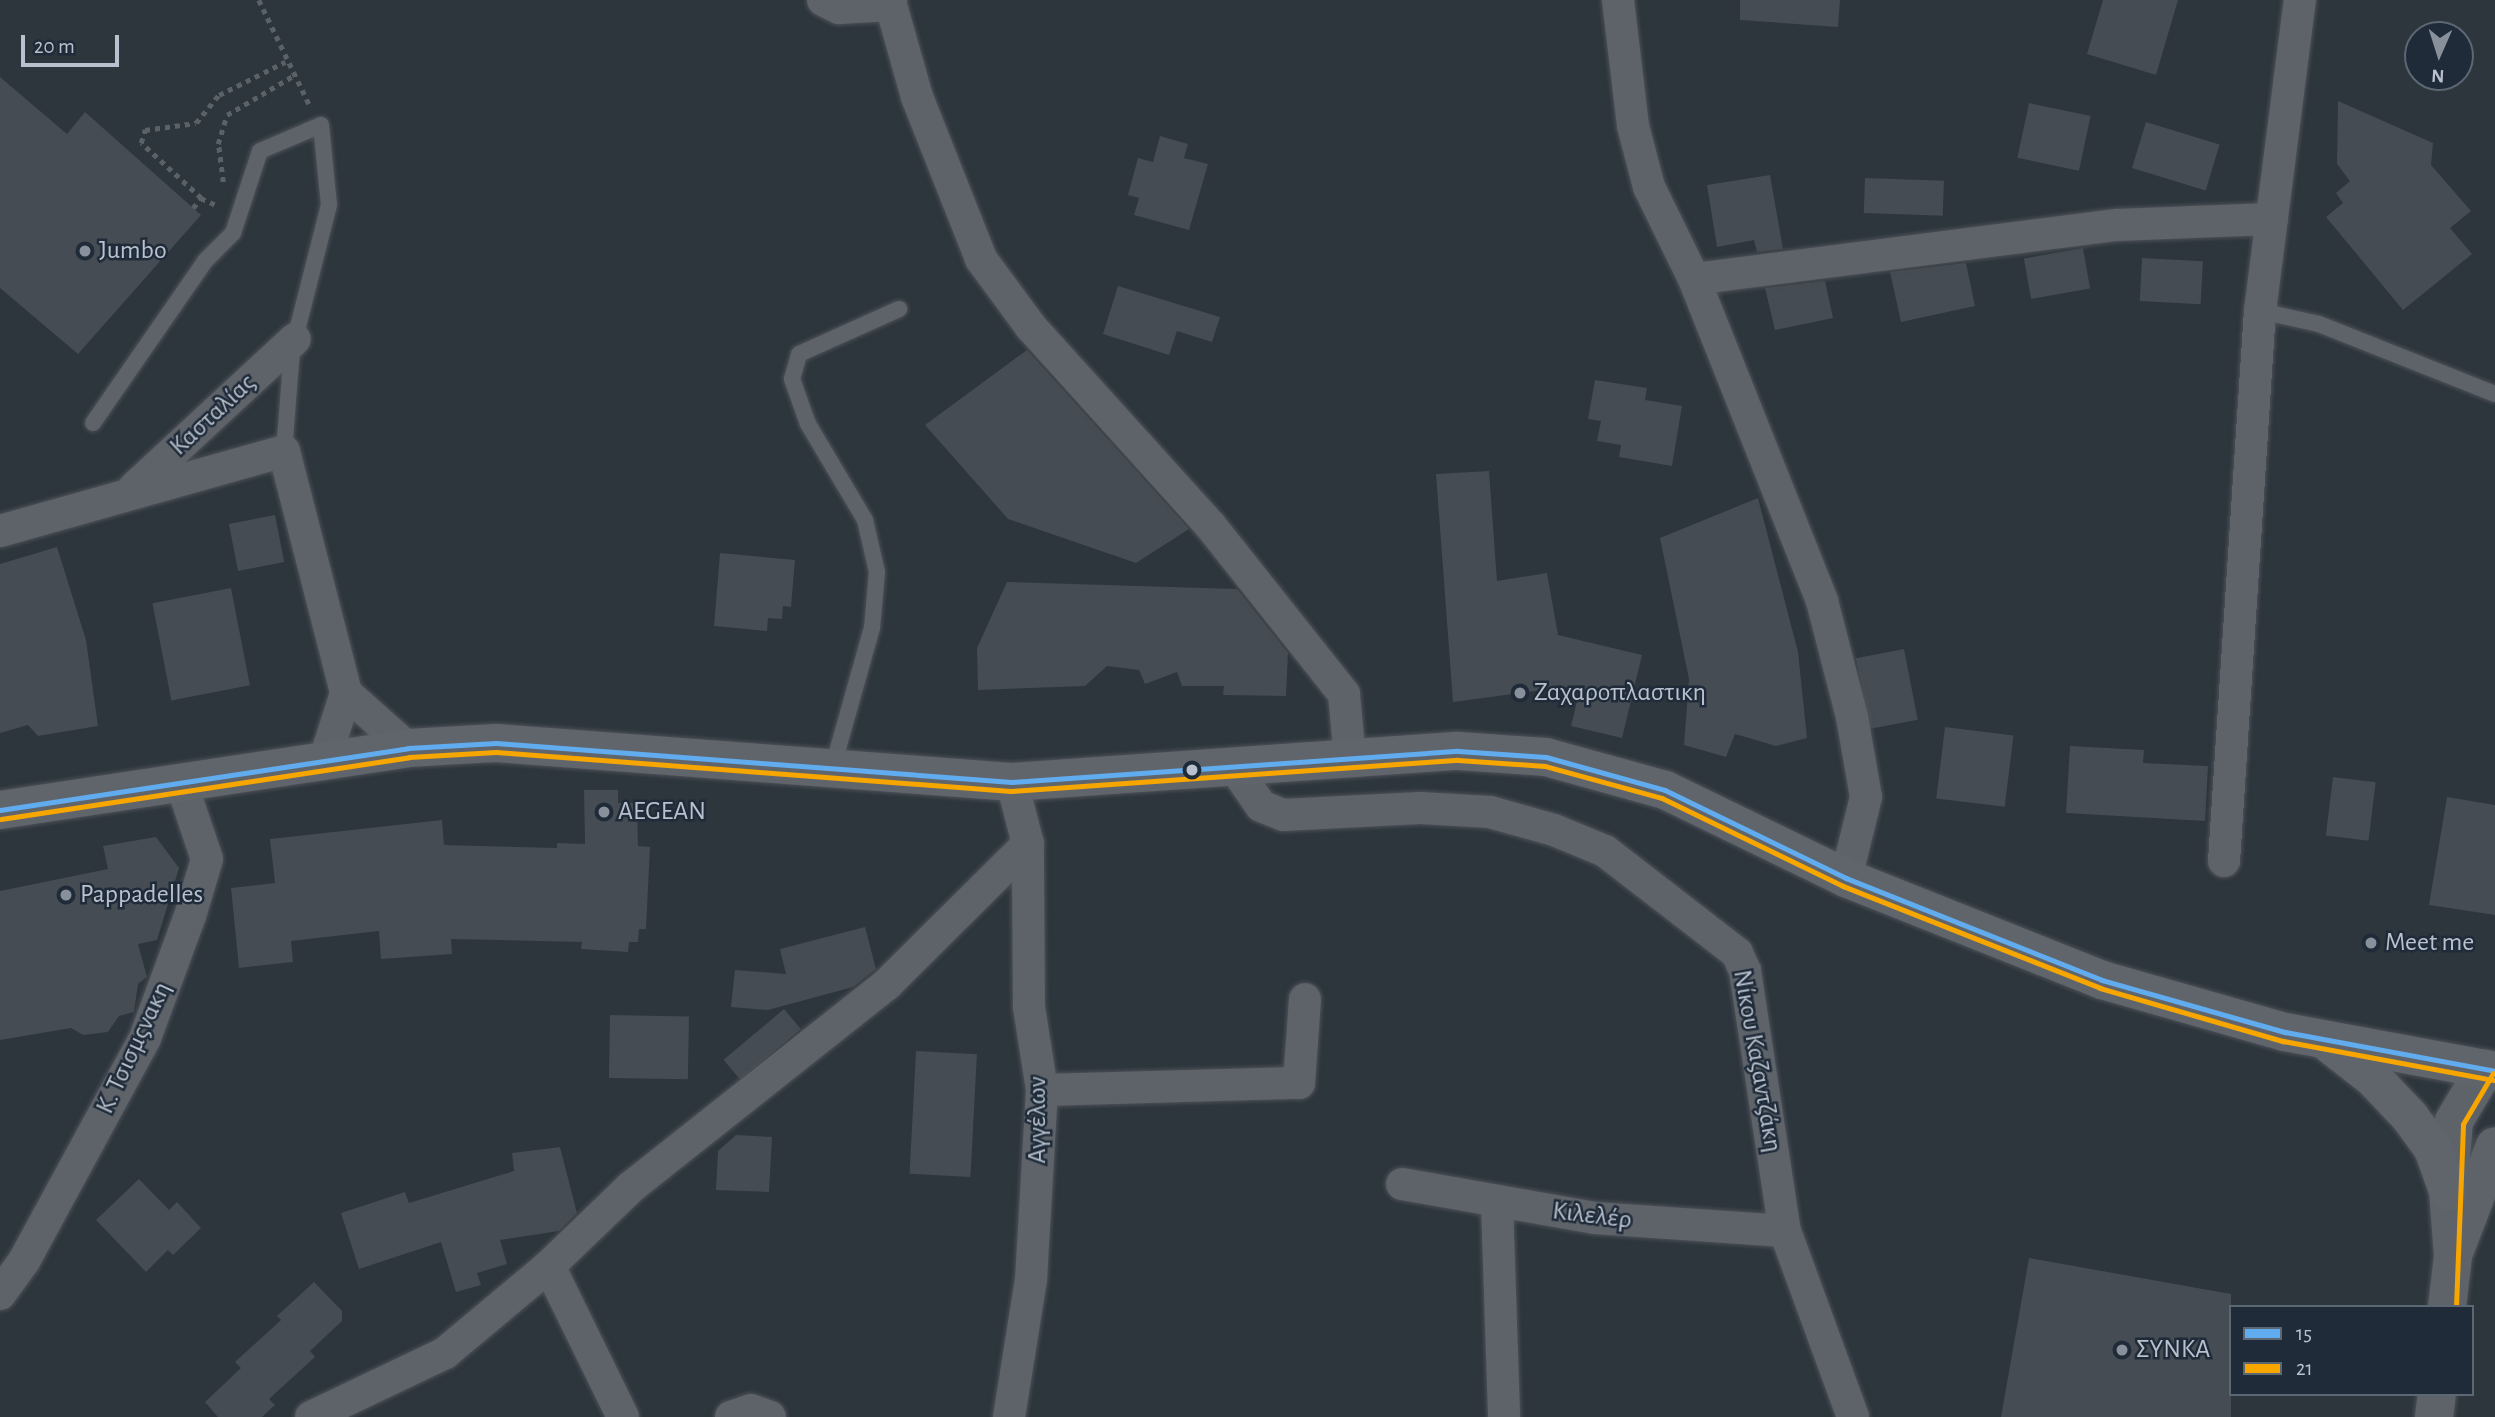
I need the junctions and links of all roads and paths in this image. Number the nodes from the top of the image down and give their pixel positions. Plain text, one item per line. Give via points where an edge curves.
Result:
1 (259, 0) edge
2 (823, 0) edge
3 (1618, 0) edge
4 (2300, 0) edge
5 (888, 4) edge
6 (285, 62) junction
7 (293, 76) junction
8 (321, 125) junction
9 (223, 190) dead end
10 (201, 198) junction
11 (224, 198) dead end
12 (193, 208) dead end
13 (2272, 219) junction
14 (1694, 279) junction
15 (900, 309) dead end
16 (2260, 311) junction
17 (295, 339) junction
18 (2495, 394) edge
19 (93, 423) dead end
20 (284, 451) junction
21 (130, 491) junction
22 (0, 531) edge
23 (346, 693) junction
24 (408, 748) junction
25 (1350, 759) junction
26 (324, 762) junction
27 (1234, 767) junction
28 (832, 769) junction
29 (1012, 782) junction
30 (182, 785) junction
31 (0, 810) edge
32 (1028, 844) junction
33 (2224, 861) dead end
34 (1846, 878) junction
35 (1305, 999) dead end
36 (2322, 1039) junction
37 (2490, 1070) edge
38 (1042, 1090) junction
39 (2495, 1146) edge
40 (1402, 1184) dead end
41 (2463, 1193) junction
42 (1497, 1203) junction
43 (1785, 1231) junction
44 (549, 1266) junction
45 (0, 1294) edge
46 (2447, 1305) edge
47 (2437, 1396) edge
48 (311, 1417) edge
49 (623, 1417) edge
50 (731, 1417) edge
51 (770, 1417) edge
52 (1009, 1417) edge
53 (1504, 1417) edge
54 (1853, 1417) edge
55 (2434, 1417) edge

1 - 6 path
2 - 5 street via 839,8
3 - 14 street via 1633,126 1649,187
4 - 13 street
5 - 25 street via 917,97 981,259 1031,327 1210,525 1344,694
6 - 7 path
6 - 10 path via 219,95 196,123 145,130 141,143
7 - 8 path
7 - 9 path via 227,115 218,144
8 - 17 lane via 329,205
8 - 19 lane via 260,151 233,233 205,261
10 - 11 path via 218,207
10 - 12 path
13 - 14 street via 2117,225
13 - 16 street
14 - 34 street via 1822,601 1852,717 1866,797
15 - 28 lane via 799,354 792,379 808,424 865,520 877,572 872,628
16 - 18 lane via 2319,324
16 - 33 street
17 - 20 lane
17 - 21 street, Κασταλίας
20 - 21 street, Κασταλίας
20 - 23 street
21 - 22 street, Κασταλίας
23 - 24 street
23 - 26 street
24 - 26 main road
24 - 28 main road via 534,745
25 - 27 main road
25 - 34 main road via 1458,751 1546,757 1665,790
26 - 30 main road
27 - 29 main road
27 - 43 street, Νίκου Καζαντζάκη via 1261,806 1283,815 1420,808 1490,812 1554,830 1605,851 1737,953 1745,971
28 - 29 main road
29 - 32 street, Αγγέλων
30 - 31 main road
30 - 45 street, Κ. Τσισμςνακη via 207,859 190,916 145,1038 24,1261
32 - 38 street, Αγγέλων via 1029,1007
32 - 44 street via 887,984 631,1187
34 - 36 main road via 2102,980
35 - 38 street via 1299,1083
36 - 37 main road
36 - 41 main road via 2372,1078 2410,1117
37 - 41 street via 2454,1121
38 - 52 street, Αγγέλων via 1031,1280
39 - 41 street
40 - 42 street, Κιλελέρ
41 - 46 street
42 - 43 street, Κιλελέρ via 1595,1218
42 - 53 street
43 - 54 street, Νίκου Καζαντζάκη
44 - 48 street via 445,1353
44 - 49 street
47 - 55 street
50 - 51 street via 751,1410

